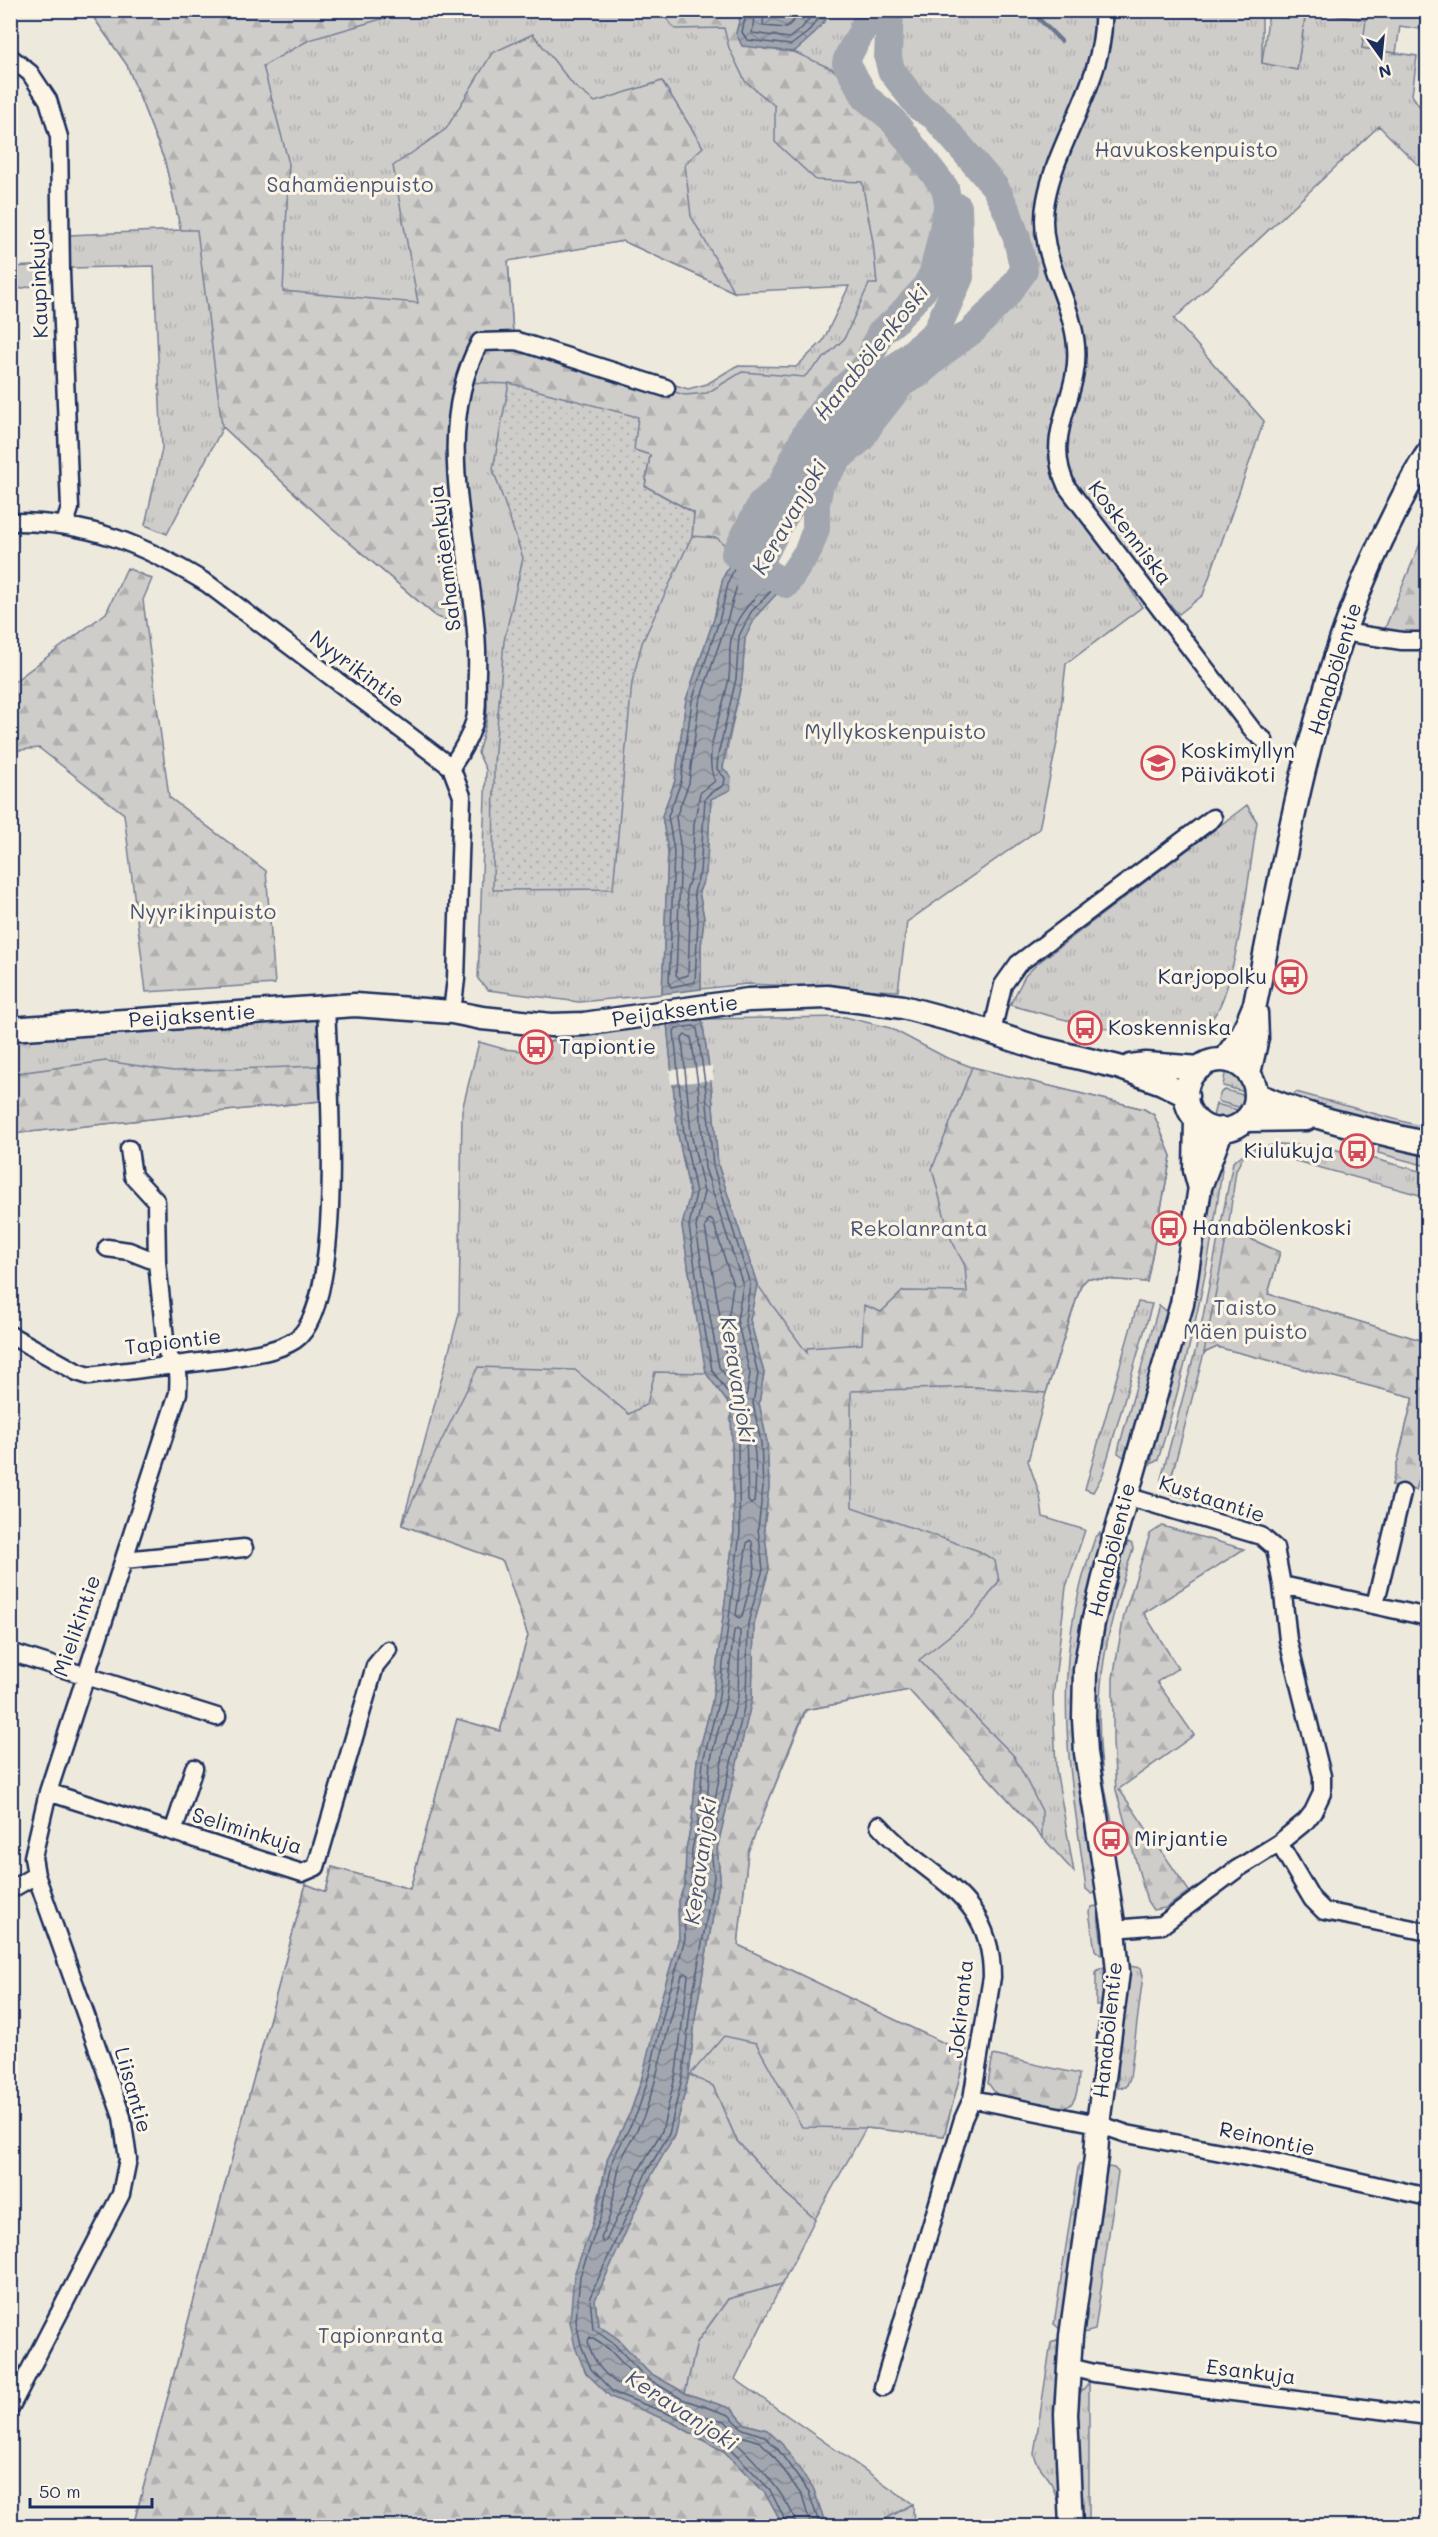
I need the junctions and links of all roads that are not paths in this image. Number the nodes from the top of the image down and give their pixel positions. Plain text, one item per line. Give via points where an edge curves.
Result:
1 (1103, 10) edge
2 (10, 57) edge
3 (666, 388) dead end
4 (1428, 453) edge
5 (10, 522) edge
6 (65, 524) junction
7 (1343, 632) junction
8 (1428, 641) edge
9 (1264, 740) dead end
10 (451, 767) junction
11 (1213, 818) dead end
12 (1255, 1004) junction
13 (326, 1005) junction
14 (452, 1012) junction
15 (10, 1029) edge
16 (992, 1032) junction
17 (1224, 1060) junction
18 (1118, 1067) junction
19 (1200, 1068) junction
20 (1253, 1084) junction
21 (1187, 1096) junction
22 (1318, 1117) junction
23 (1196, 1119) junction
24 (1245, 1120) junction
25 (1222, 1129) junction
26 (1428, 1144) edge
27 (129, 1149) dead end
28 (1200, 1187) junction
29 (107, 1248) dead end
30 (157, 1262) junction
31 (10, 1335) edge
32 (176, 1366) junction
33 (1402, 1493) dead end
34 (1126, 1496) junction
35 (244, 1548) dead end
36 (124, 1560) junction
37 (1282, 1585) junction
38 (1375, 1605) junction
39 (1428, 1617) edge
40 (388, 1650) dead end
41 (10, 1652) edge
42 (84, 1675) junction
43 (217, 1717) dead end
44 (194, 1768) dead end
45 (48, 1792) junction
46 (879, 1825) dead end
47 (172, 1832) junction
48 (1280, 1843) junction
49 (36, 1875) junction
50 (10, 1890) edge
51 (1114, 1929) junction
52 (1428, 1932) edge
53 (972, 2099) junction
54 (1098, 2124) junction
55 (1428, 2197) edge
56 (1069, 2367) junction
57 (884, 2387) dead end
58 (10, 2408) edge
59 (1428, 2416) edge
60 (1071, 2526) edge

1 - 9 street, Koskenniska via 1102,44 1094,74 1052,172 1045,202 1046,243 1077,348 1057,461 1067,487
2 - 6 street, Kaupinkuja via 30,74 48,100 59,137 70,508
3 - 10 street, Sahamäenkuja via 517,341 480,342 463,382 455,440 478,647 475,721
4 - 7 street, Hanabölentie via 1376,550
5 - 6 street, Nyyrikintie
6 - 10 street, Nyyrikintie via 146,549 208,584
7 - 8 street
7 - 12 street, Hanabölentie via 1318,713
10 - 14 street via 462,796
11 - 16 street via 1018,964 1003,985
12 - 17 street, Hanabölentie via 1242,1035
12 - 20 street, Hanabölentie via 1258,1026
13 - 14 street, Peijaksentie
13 - 15 street, Peijaksentie
13 - 32 street, Tapiontie via 331,1204 322,1285 311,1321 297,1338 282,1347
14 - 16 street, Peijaksentie via 552,1025 584,1024 748,1000 818,997 903,1007
16 - 18 street, Peijaksentie
17 - 19 street
17 - 20 street via 1239,1064
18 - 19 street, Peijaksentie via 1146,1064
18 - 21 street, Peijaksentie
19 - 21 street via 1190,1081
20 - 22 street via 1283,1106
20 - 24 street via 1254,1108
21 - 23 street
22 - 24 street
22 - 26 street
23 - 25 street
23 - 28 street, Hanabölentie via 1195,1170
24 - 25 street
25 - 28 street, Hanabölentie
27 - 30 street via 133,1176 156,1201
28 - 34 street, Hanabölentie via 1182,1304
29 - 30 street via 129,1251
30 - 32 street via 168,1359
31 - 32 street, Tapiontie via 88,1376
32 - 36 street, Mielikintie via 178,1393
33 - 38 street
34 - 37 street, Kustaantie via 1261,1536 1275,1548
34 - 51 street, Hanabölentie via 1093,1623 1084,1692 1090,1790
35 - 36 street
36 - 42 street, Mielikintie
37 - 38 street
37 - 48 street via 1288,1640 1322,1776 1322,1793 1306,1821
38 - 39 street
40 - 47 street, Seliminkuja via 375,1666 316,1867 302,1873
41 - 42 street
42 - 43 street
42 - 45 street, Mielikintie
44 - 47 street
45 - 47 street, Seliminkuja
45 - 49 street, Mielikintie via 33,1857
46 - 53 street, Jokiranta via 896,1845 954,1889 981,1920 992,1959 992,1977
48 - 51 street via 1237,1869 1162,1925
48 - 52 street via 1312,1899 1324,1911
49 - 50 street
49 - 58 street, Liisantie via 122,2117 128,2159 121,2194
51 - 54 street, Hanabölentie via 1118,1972
53 - 54 street
53 - 57 street, Jokiranta
54 - 55 street, Reinontie via 1127,2134
54 - 56 street, Hanabölentie
56 - 59 street, Esankuja
56 - 60 street, Hanabölentie via 1066,2414

